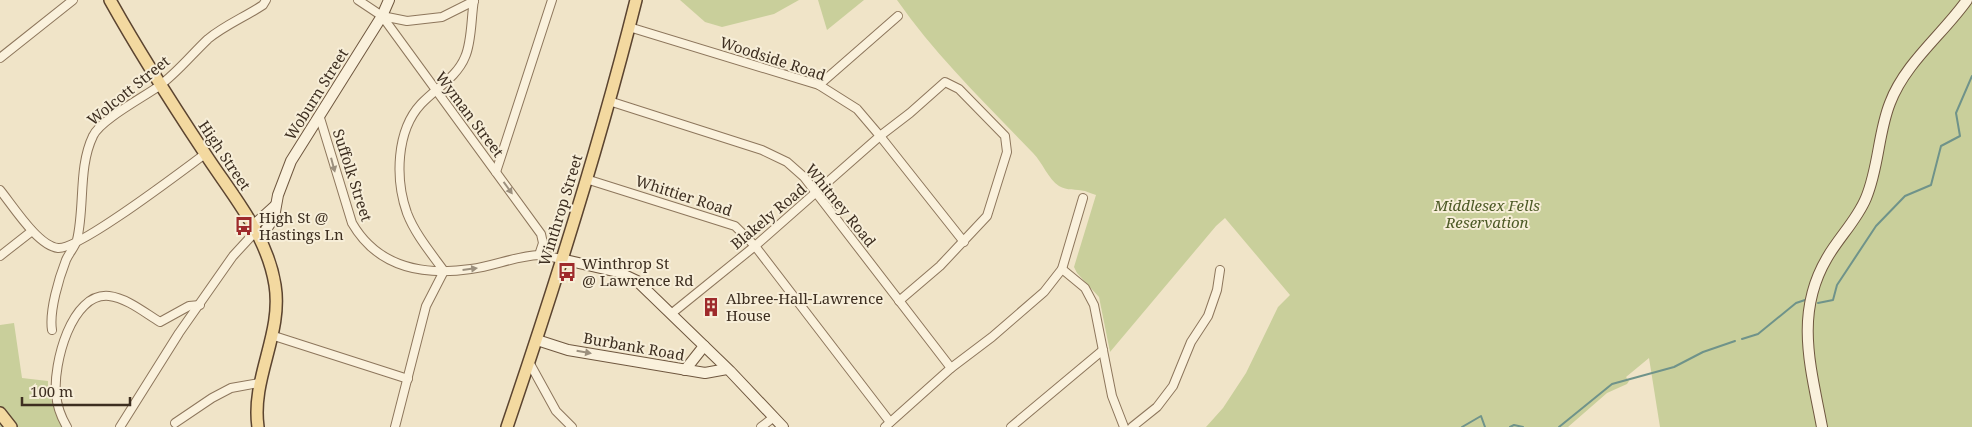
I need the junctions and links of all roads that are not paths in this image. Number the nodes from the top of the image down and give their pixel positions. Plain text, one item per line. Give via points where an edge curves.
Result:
1 (73, 0) edge
2 (110, 0) edge
3 (266, 0) edge
4 (358, 0) edge
5 (389, 0) edge
6 (474, 0) edge
7 (552, 0) edge
8 (1967, 0) edge
9 (632, 3) edge
10 (382, 16) junction
11 (898, 16) dead end
12 (629, 27) junction
13 (0, 58) edge
14 (161, 85) junction
15 (819, 85) junction
16 (436, 90) junction
17 (609, 101) junction
18 (320, 118) junction
19 (880, 136) junction
20 (205, 154) junction
21 (496, 172) junction
22 (586, 178) junction
23 (0, 190) edge
24 (816, 194) junction
25 (1083, 198) dead end
26 (32, 231) junction
27 (256, 232) junction
28 (76, 242) junction
29 (964, 242) junction
30 (755, 246) junction
31 (539, 255) junction
32 (0, 256) edge
33 (561, 259) junction
34 (1062, 269) junction
35 (1220, 270) dead end
36 (444, 271) junction
37 (899, 302) junction
38 (200, 304) junction
39 (671, 314) junction
40 (52, 330) dead end
41 (271, 335) junction
42 (537, 340) junction
43 (704, 346) junction
44 (1103, 350) junction
45 (529, 362) junction
46 (727, 368) junction
47 (951, 368) junction
48 (685, 370) junction
49 (408, 379) junction
50 (259, 383) junction
51 (0, 412) edge
52 (774, 417) junction
53 (175, 424) dead end
54 (888, 424) edge
55 (11, 427) edge
56 (67, 427) edge
57 (120, 427) edge
58 (258, 427) edge
59 (395, 427) edge
60 (507, 427) edge
61 (572, 427) edge
62 (761, 427) edge
63 (783, 427) edge
64 (1011, 427) edge
65 (1124, 427) edge
66 (1132, 427) edge
67 (1822, 427) edge

1 - 13 street
2 - 14 main road, High Street
3 - 14 street, Wolcott Street via 210,38
4 - 10 street, Wyman Street
5 - 10 street, Woburn Street
6 - 10 street via 442,17 407,21
6 - 16 street via 466,56 457,70
7 - 21 street
8 - 67 street via 1899,85 1890,103 1874,179 1865,201 1826,259 1814,286 1807,319 1807,342
9 - 12 main road, Winthrop Street
10 - 16 street, Wyman Street
10 - 18 street, Woburn Street
11 - 15 street
12 - 15 street, Woodside Road
12 - 17 main road, Winthrop Street
14 - 20 main road, High Street
14 - 28 street, Wolcott Street via 109,119 93,134 86,156
15 - 19 street, Woodside Road via 857,109
16 - 21 street, Wyman Street
16 - 36 street via 420,105 407,125 399,173 407,213
17 - 22 main road, Winthrop Street
17 - 24 street, Whitney Road via 762,150 787,162 804,177
18 - 27 street, Woburn Street via 283,178 274,217
18 -> 36 street, Suffolk Street via 346,208 359,236 391,261 419,270
19 - 24 street, Blakely Road
19 - 29 street, Woodside Road
19 - 29 street, Blakely Road via 945,82 959,89 1005,136 1007,152 987,216
20 - 27 main road, High Street
20 - 28 street via 146,198
21 -> 31 street, Wyman Street via 541,234 543,244
22 - 30 street, Whittier Road via 735,226
22 - 33 main road, Winthrop Street
23 - 26 street
24 - 30 street, Blakely Road
24 - 37 street, Whitney Road
25 - 34 street
26 - 28 street via 45,243 59,248
26 - 32 street
27 - 38 street via 233,256
27 - 41 main road, High Street via 275,286 276,318
28 - 40 street, Wolcott Street via 66,260 51,316
29 - 37 street
30 - 39 street, Blakely Road
30 - 54 street, Whittier Road
31 - 33 street, Suffolk Street
36 -> 31 street, Suffolk Street via 472,269
33 - 39 street via 628,275
33 - 42 main road, Winthrop Street
34 - 44 street via 1085,288 1094,305
34 - 47 street via 1044,292
35 - 66 street via 1208,316 1191,342 1173,386 1157,407
36 - 49 street via 426,306
37 - 47 street, Whitney Road
38 - 56 street via 189,306 160,322 128,302 109,296 95,298 79,312 67,330 58,362 56,394 60,414
38 - 57 street
39 - 43 street
41 - 49 street
41 - 50 main road, High Street
42 - 45 main road, Winthrop Street
42 -> 48 street, Burbank Road via 568,350
43 - 46 street
43 - 48 street
44 - 64 street
44 - 65 street via 1112,396
45 - 60 main road, Winthrop Street
45 - 61 street via 556,410
46 - 48 street, Burbank Road via 705,373
46 - 52 street
47 - 54 street
49 - 59 street
50 - 53 street via 231,388
50 - 58 main road, High Street via 256,402
51 - 55 main road
52 - 62 street
52 - 63 street

